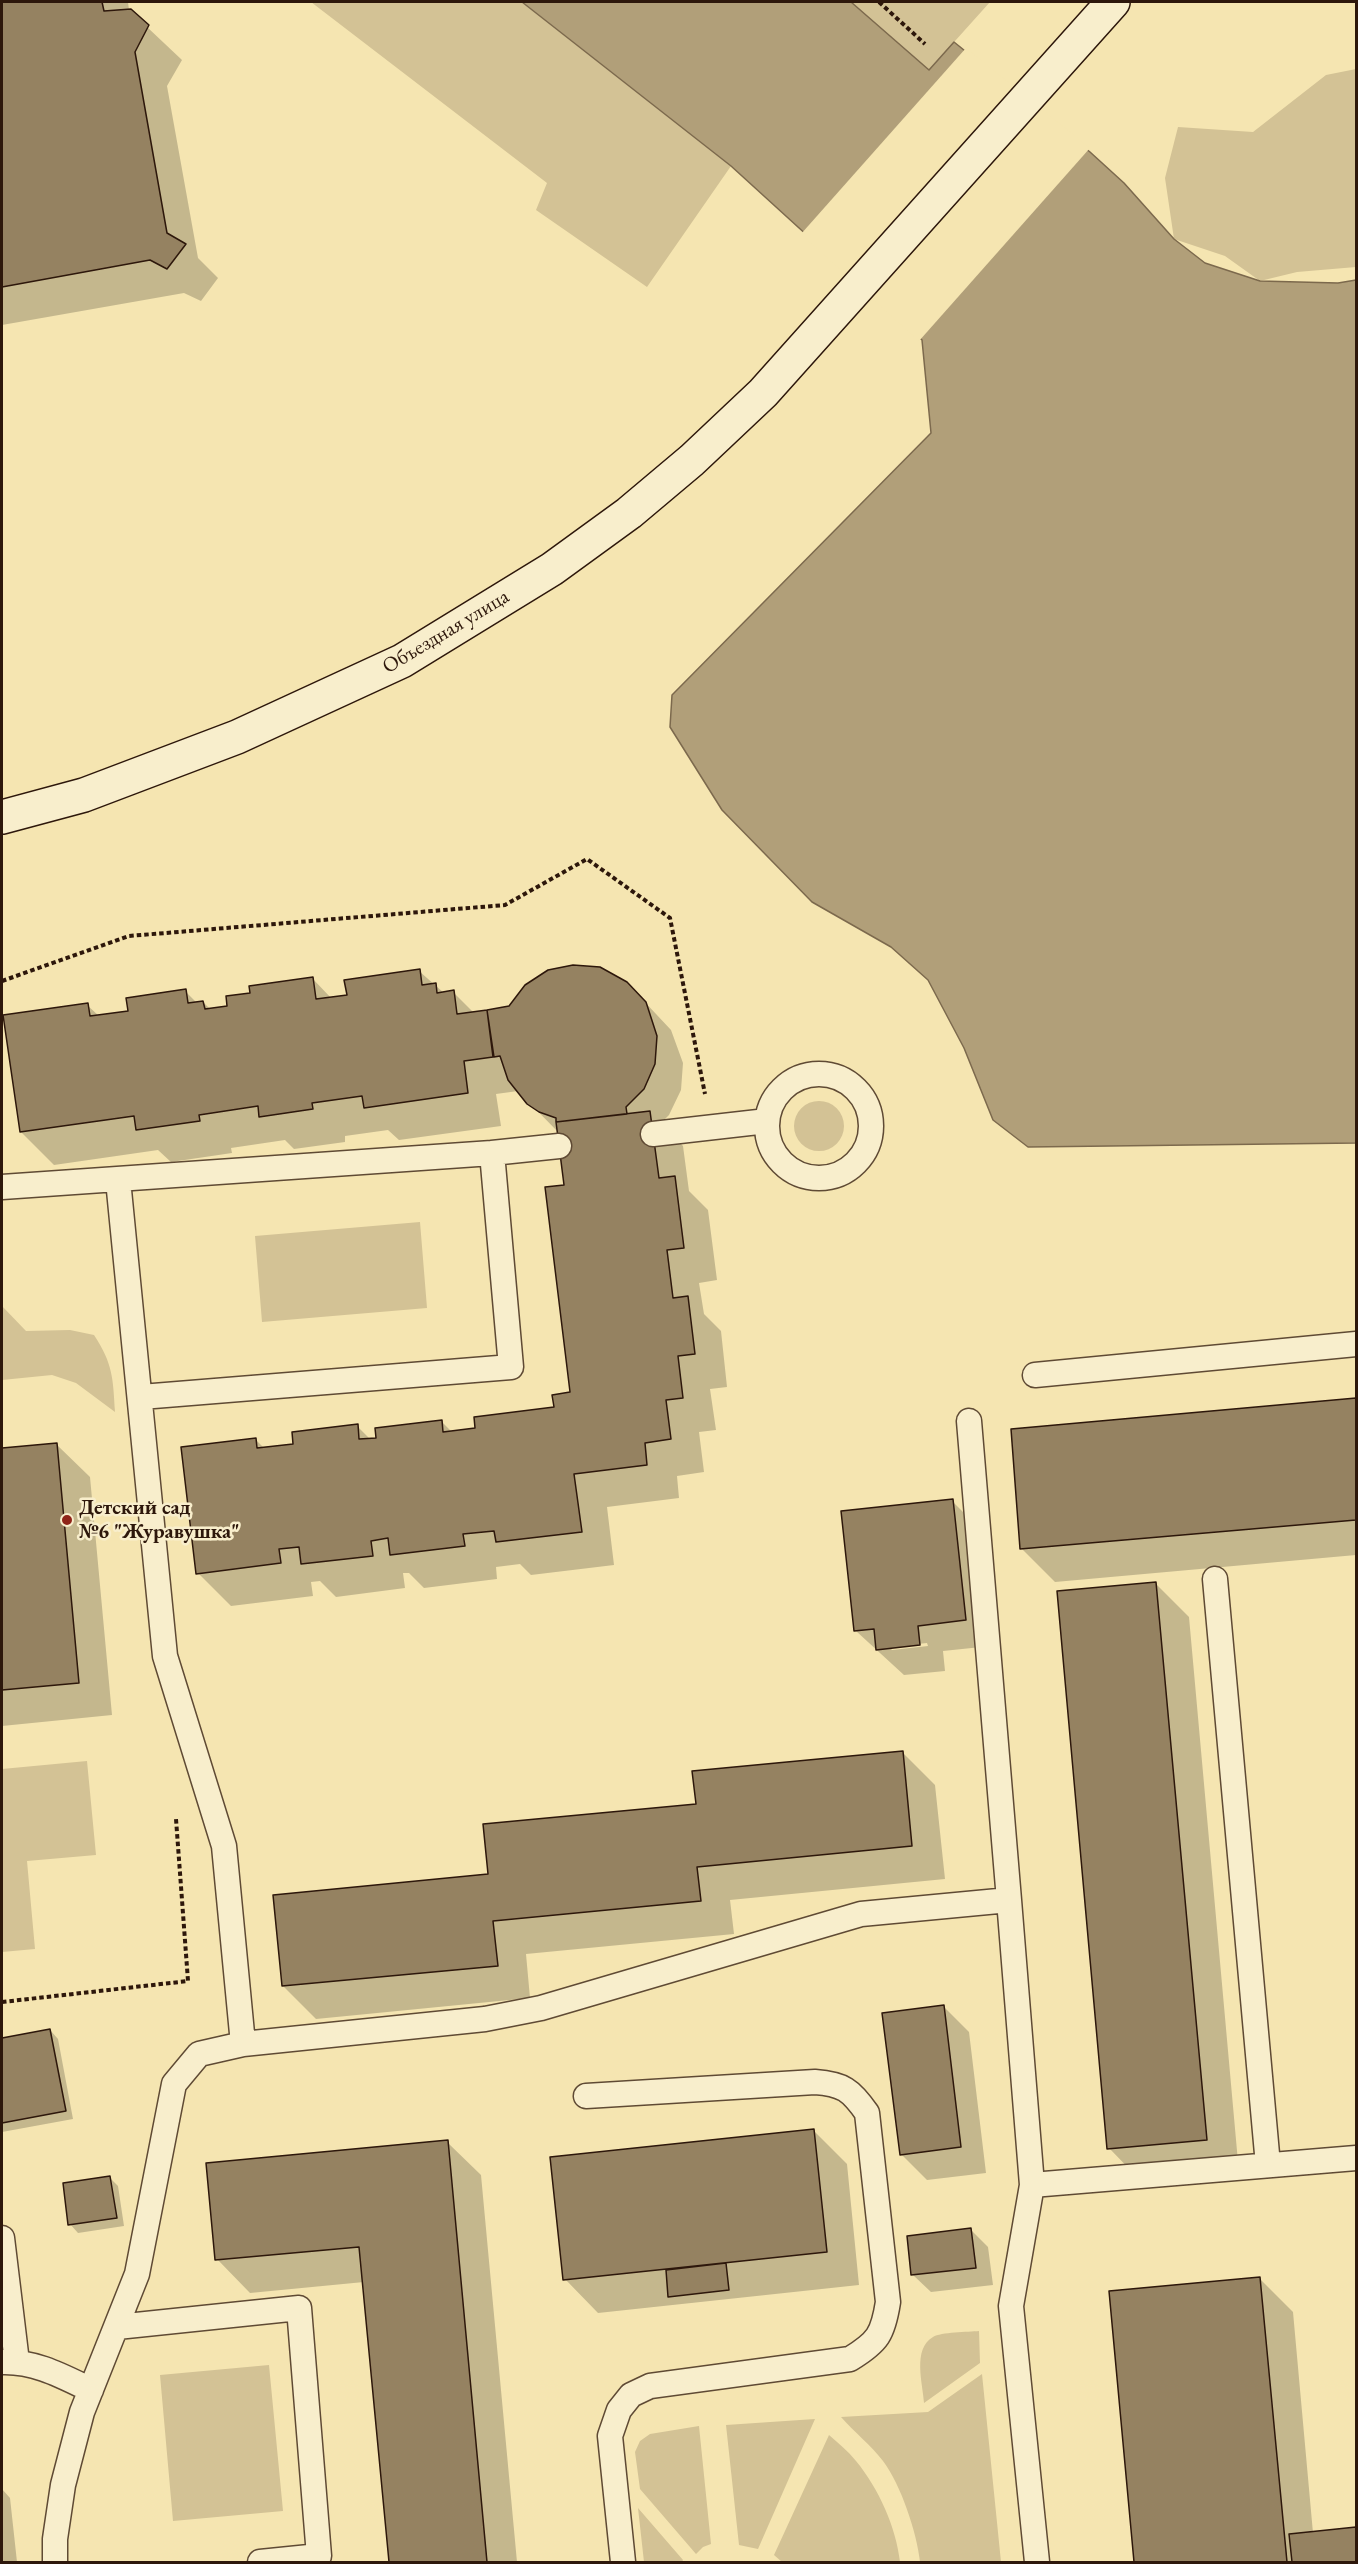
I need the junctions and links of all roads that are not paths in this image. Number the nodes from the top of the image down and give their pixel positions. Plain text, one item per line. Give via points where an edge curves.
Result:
1 (1113, 2) edge
2 (2, 817) edge
3 (767, 1121) junction
4 (653, 1134) dead end
5 (560, 1146) dead end
6 (492, 1153) junction
7 (118, 1180) junction
8 (2, 1187) edge
9 (1356, 1344) edge
10 (1035, 1375) dead end
11 (141, 1397) junction
12 (969, 1421) dead end
13 (1215, 1579) dead end
14 (1009, 1900) junction
15 (243, 2044) junction
16 (586, 2096) dead end
17 (1356, 2158) edge
18 (1268, 2165) junction
19 (1032, 2185) junction
20 (2, 2238) edge
21 (117, 2327) junction
22 (9, 2362) edge
23 (91, 2390) junction
24 (55, 2562) edge
25 (260, 2562) edge
26 (623, 2562) edge
27 (1037, 2562) edge

1 - 2 main road, Объездная улица via 763,393 629,513 552,569 402,662 237,737 84,795
3 - 3 lane via 776,1097 790,1082 809,1074 830,1075 848,1082 861,1095 870,1116 870,1138 849,1169 829,1177 807,1177 776,1156
3 - 4 lane
5 - 6 lane
6 - 7 lane
6 - 11 lane via 511,1367
7 - 8 lane
7 - 11 lane
9 - 10 lane
11 - 15 lane via 165,1656 224,1846
12 - 14 lane
13 - 18 lane
14 - 15 lane via 861,1914 540,2008 485,2019
14 - 19 lane
15 - 21 lane via 199,2054 174,2084 137,2274
16 - 26 lane via 815,2082 836,2084 854,2095 867,2113 888,2302 884,2325 871,2346 850,2359 650,2386 631,2395 619,2410 610,2436
17 - 18 lane
18 - 19 lane
19 - 27 lane via 1011,2306
20 - 22 lane
21 - 23 lane
21 - 25 lane via 298,2308 319,2556
22 - 23 lane via 40,2367
23 - 24 lane via 63,2485

